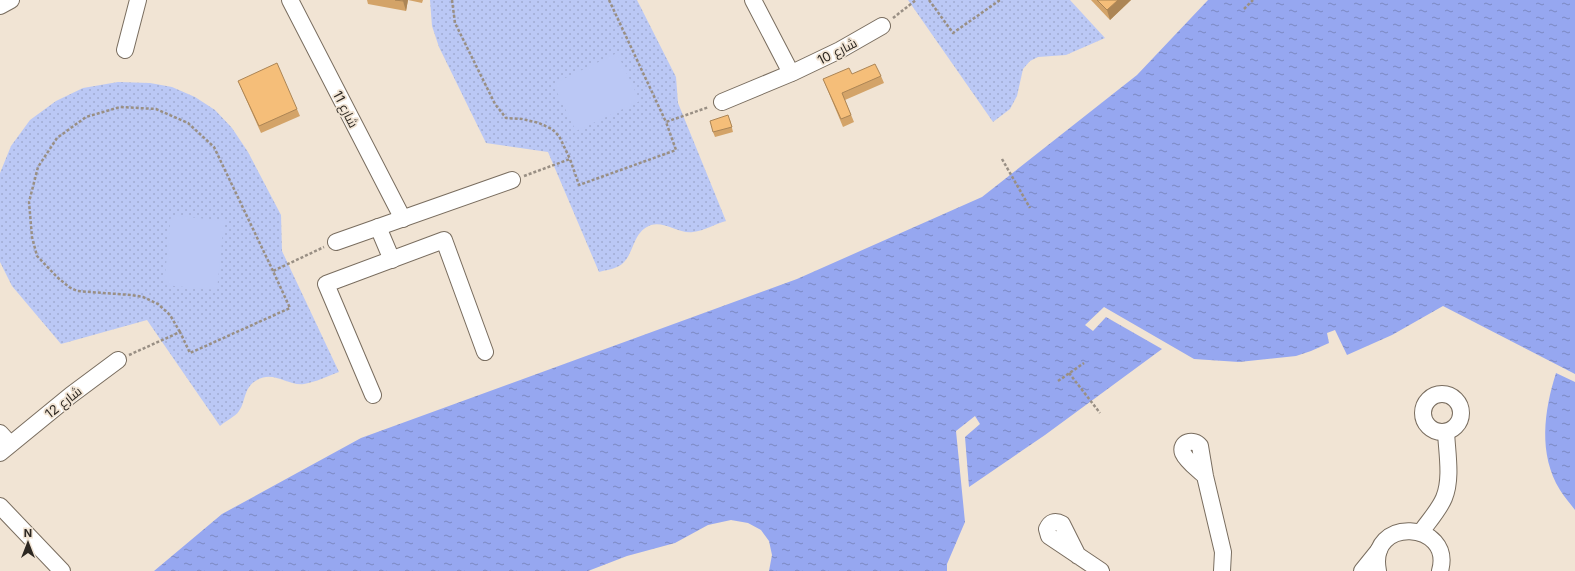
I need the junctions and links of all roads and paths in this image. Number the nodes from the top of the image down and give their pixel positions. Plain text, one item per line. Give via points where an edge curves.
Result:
1 (11, 0) edge
2 (138, 0) edge
3 (290, 0) edge
4 (452, 0) edge
5 (609, 0) edge
6 (753, 0) edge
7 (916, 0) edge
8 (929, 0) edge
9 (1000, 0) edge
10 (1253, 0) edge
11 (0, 6) edge
12 (1244, 9) dead end
13 (882, 26) joint
14 (125, 50) dead end
15 (791, 73) junction
16 (722, 102) joint
17 (666, 122) junction
18 (570, 159) junction
19 (1002, 159) dead end
20 (512, 180) joint
21 (1030, 208) dead end
22 (403, 219) junction
23 (378, 227) junction
24 (336, 242) joint
25 (392, 260) junction
26 (273, 271) junction
27 (180, 332) junction
28 (485, 352) dead end
29 (118, 360) joint
30 (1084, 363) dead end
31 (1069, 373) dead end
32 (1058, 381) dead end
33 (373, 395) dead end
34 (1100, 413) dead end
35 (1446, 432) dead end
36 (3, 444) edge
37 (1205, 476) dead end
38 (0, 506) edge
39 (1421, 532) junction
40 (1379, 550) junction
41 (1078, 556) dead end
42 (62, 571) edge
43 (1102, 571) edge
44 (1215, 571) edge
45 (1222, 571) edge
46 (1362, 571) edge
47 (1378, 571) edge
48 (1440, 571) edge

1 - 11 street
2 - 14 street
3 - 22 street, شارع 11
4 - 18 path via 455,23 498,109 506,118 539,123 552,129 559,136
5 - 17 path
6 - 15 street
7 - 13 path
8 - 9 path via 952,33
10 - 12 path
13 - 15 street, شارع 10 via 840,50
15 - 16 street, شارع 10
16 - 17 path
17 - 18 path via 676,150 579,185
18 - 20 path
19 - 21 path
20 - 22 street
22 - 23 street
23 - 24 street
23 - 25 street
24 - 26 path
25 - 28 street via 444,240
25 - 33 street via 326,284
26 - 27 path via 290,308 190,353
26 - 27 path via 214,147 188,123 156,109 120,107 86,117 57,138 38,168 29,202 32,237 37,256 57,277 77,291 131,295 158,304 170,315
27 - 29 path
29 - 36 street, شارع 12
30 - 32 path
31 - 34 path
35 - 39 street via 1448,475 1444,500
37 - 45 street via 1223,552
38 - 42 street
39 - 40 street via 1400,531 1387,538
39 - 48 street via 1437,546 1442,560
40 - 46 street
40 - 47 street
41 - 43 street
44 - 45 street

